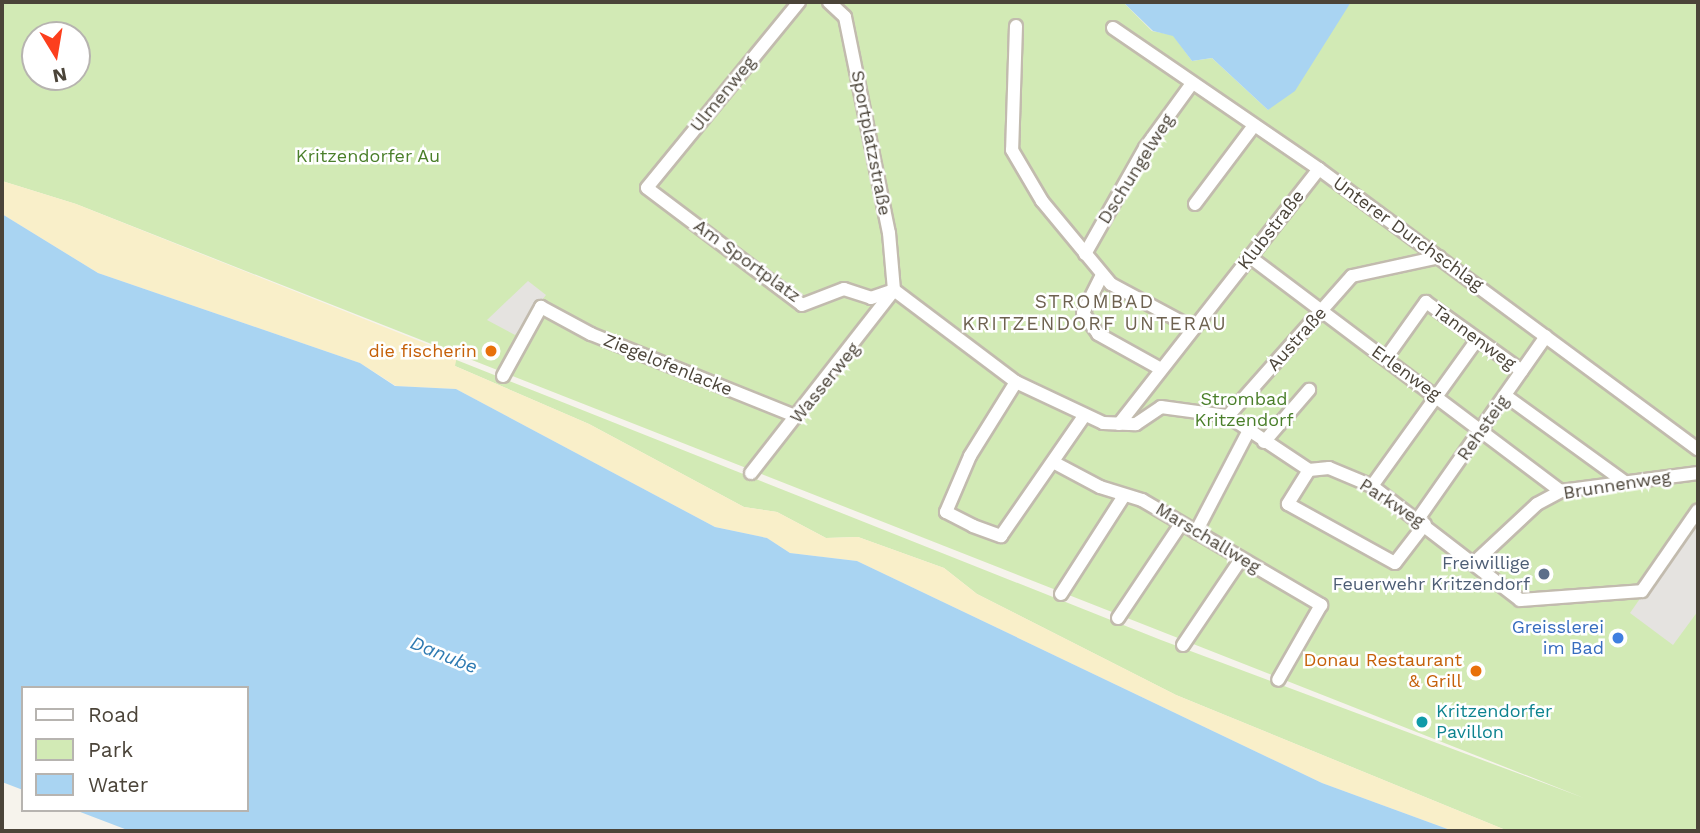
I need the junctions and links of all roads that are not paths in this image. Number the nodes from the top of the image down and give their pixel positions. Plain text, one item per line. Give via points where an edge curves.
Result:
1 (799, 2) edge
2 (829, 2) edge
3 (1016, 26) dead end
4 (1113, 28) dead end
5 (1191, 86) junction
6 (1252, 128) junction
7 (1319, 169) junction
8 (647, 188) joint
9 (1195, 204) dead end
10 (1085, 254) junction
11 (1250, 257) junction
12 (1439, 257) junction
13 (1102, 275) junction
14 (894, 290) junction
15 (1321, 311) junction
16 (1193, 328) junction
17 (1546, 336) junction
18 (1477, 340) junction
19 (1386, 358) junction
20 (1161, 369) junction
21 (1522, 371) junction
22 (503, 376) dead end
23 (1016, 382) junction
24 (1308, 390) dead end
25 (1434, 395) junction
26 (1506, 396) junction
27 (1084, 416) junction
28 (1228, 416) junction
29 (797, 417) junction
30 (1119, 424) junction
31 (1482, 429) junction
32 (1248, 432) junction
33 (1264, 442) junction
34 (1698, 449) edge
35 (1053, 462) junction
36 (1310, 470) junction
37 (751, 473) dead end
38 (1698, 473) edge
39 (1626, 483) junction
40 (1372, 486) junction
41 (1561, 491) junction
42 (1125, 496) junction
43 (1698, 510) edge
44 (1422, 522) junction
45 (1181, 524) junction
46 (1196, 532) junction
47 (1241, 559) junction
48 (1476, 561) junction
49 (1061, 594) dead end
50 (1118, 618) dead end
51 (1183, 645) dead end
52 (1278, 680) dead end

1 - 8 street, Ulmenweg
2 - 14 street, Sportplatzstraße via 845,17 889,233
3 - 10 street via 1012,150
4 - 5 street, Unterer Durchschlag
5 - 6 street, Unterer Durchschlag
5 - 10 street, Dschungelweg via 1145,148
6 - 7 street, Unterer Durchschlag
6 - 9 street
7 - 11 street, Klubstraße
7 - 12 street, Unterer Durchschlag
8 - 14 street, Am Sportplatz via 802,305 844,289 871,298
10 - 13 street
11 - 15 street, Erlenweg
11 - 16 street, Klubstraße
12 - 15 street, Austraße via 1352,276
12 - 17 street, Unterer Durchschlag
13 - 16 street
13 - 20 street via 1083,313 1098,334
14 - 23 street
14 - 29 street, Wasserweg
15 - 19 street, Erlenweg
15 - 28 street, Austraße
16 - 20 street, Klubstraße
17 - 21 street, Rehsteig
17 - 34 street, Unterer Durchschlag
18 - 19 street, Tannenweg via 1426,302
18 - 21 street, Tannenweg
18 - 25 street
19 - 25 street, Erlenweg
20 - 30 street, Klubstraße
21 - 26 street, Rehsteig
22 - 29 street, Ziegelofenlacke via 541,307 591,334
23 - 27 street
23 - 35 street via 970,456 946,512 1001,536
24 - 33 street
25 - 31 street, Erlenweg
25 - 40 street
26 - 31 street, Rehsteig
26 - 39 street
27 - 30 street
27 - 35 street
28 - 30 street via 1161,407 1149,420
28 - 32 street, Parkweg
29 - 37 street, Wasserweg
31 - 41 street, Erlenweg
31 - 44 street, Rehsteig
32 - 33 street, Parkweg
32 - 46 street
33 - 36 street, Parkweg
35 - 42 street, Marschallweg
36 - 40 street, Parkweg via 1329,468
36 - 44 street, Rehsteig via 1289,504 1395,563
38 - 39 street, Brunnenweg
39 - 41 street, Brunnenweg
40 - 44 street, Parkweg
41 - 48 street, Brunnenweg via 1537,504
42 - 45 street, Marschallweg
42 - 49 street
43 - 48 street, Parkweg via 1642,591 1624,596 1520,600 1493,584
44 - 48 street, Parkweg
45 - 46 street, Marschallweg
45 - 50 street
46 - 47 street, Marschallweg
47 - 51 street
47 - 52 street, Marschallweg via 1321,605

